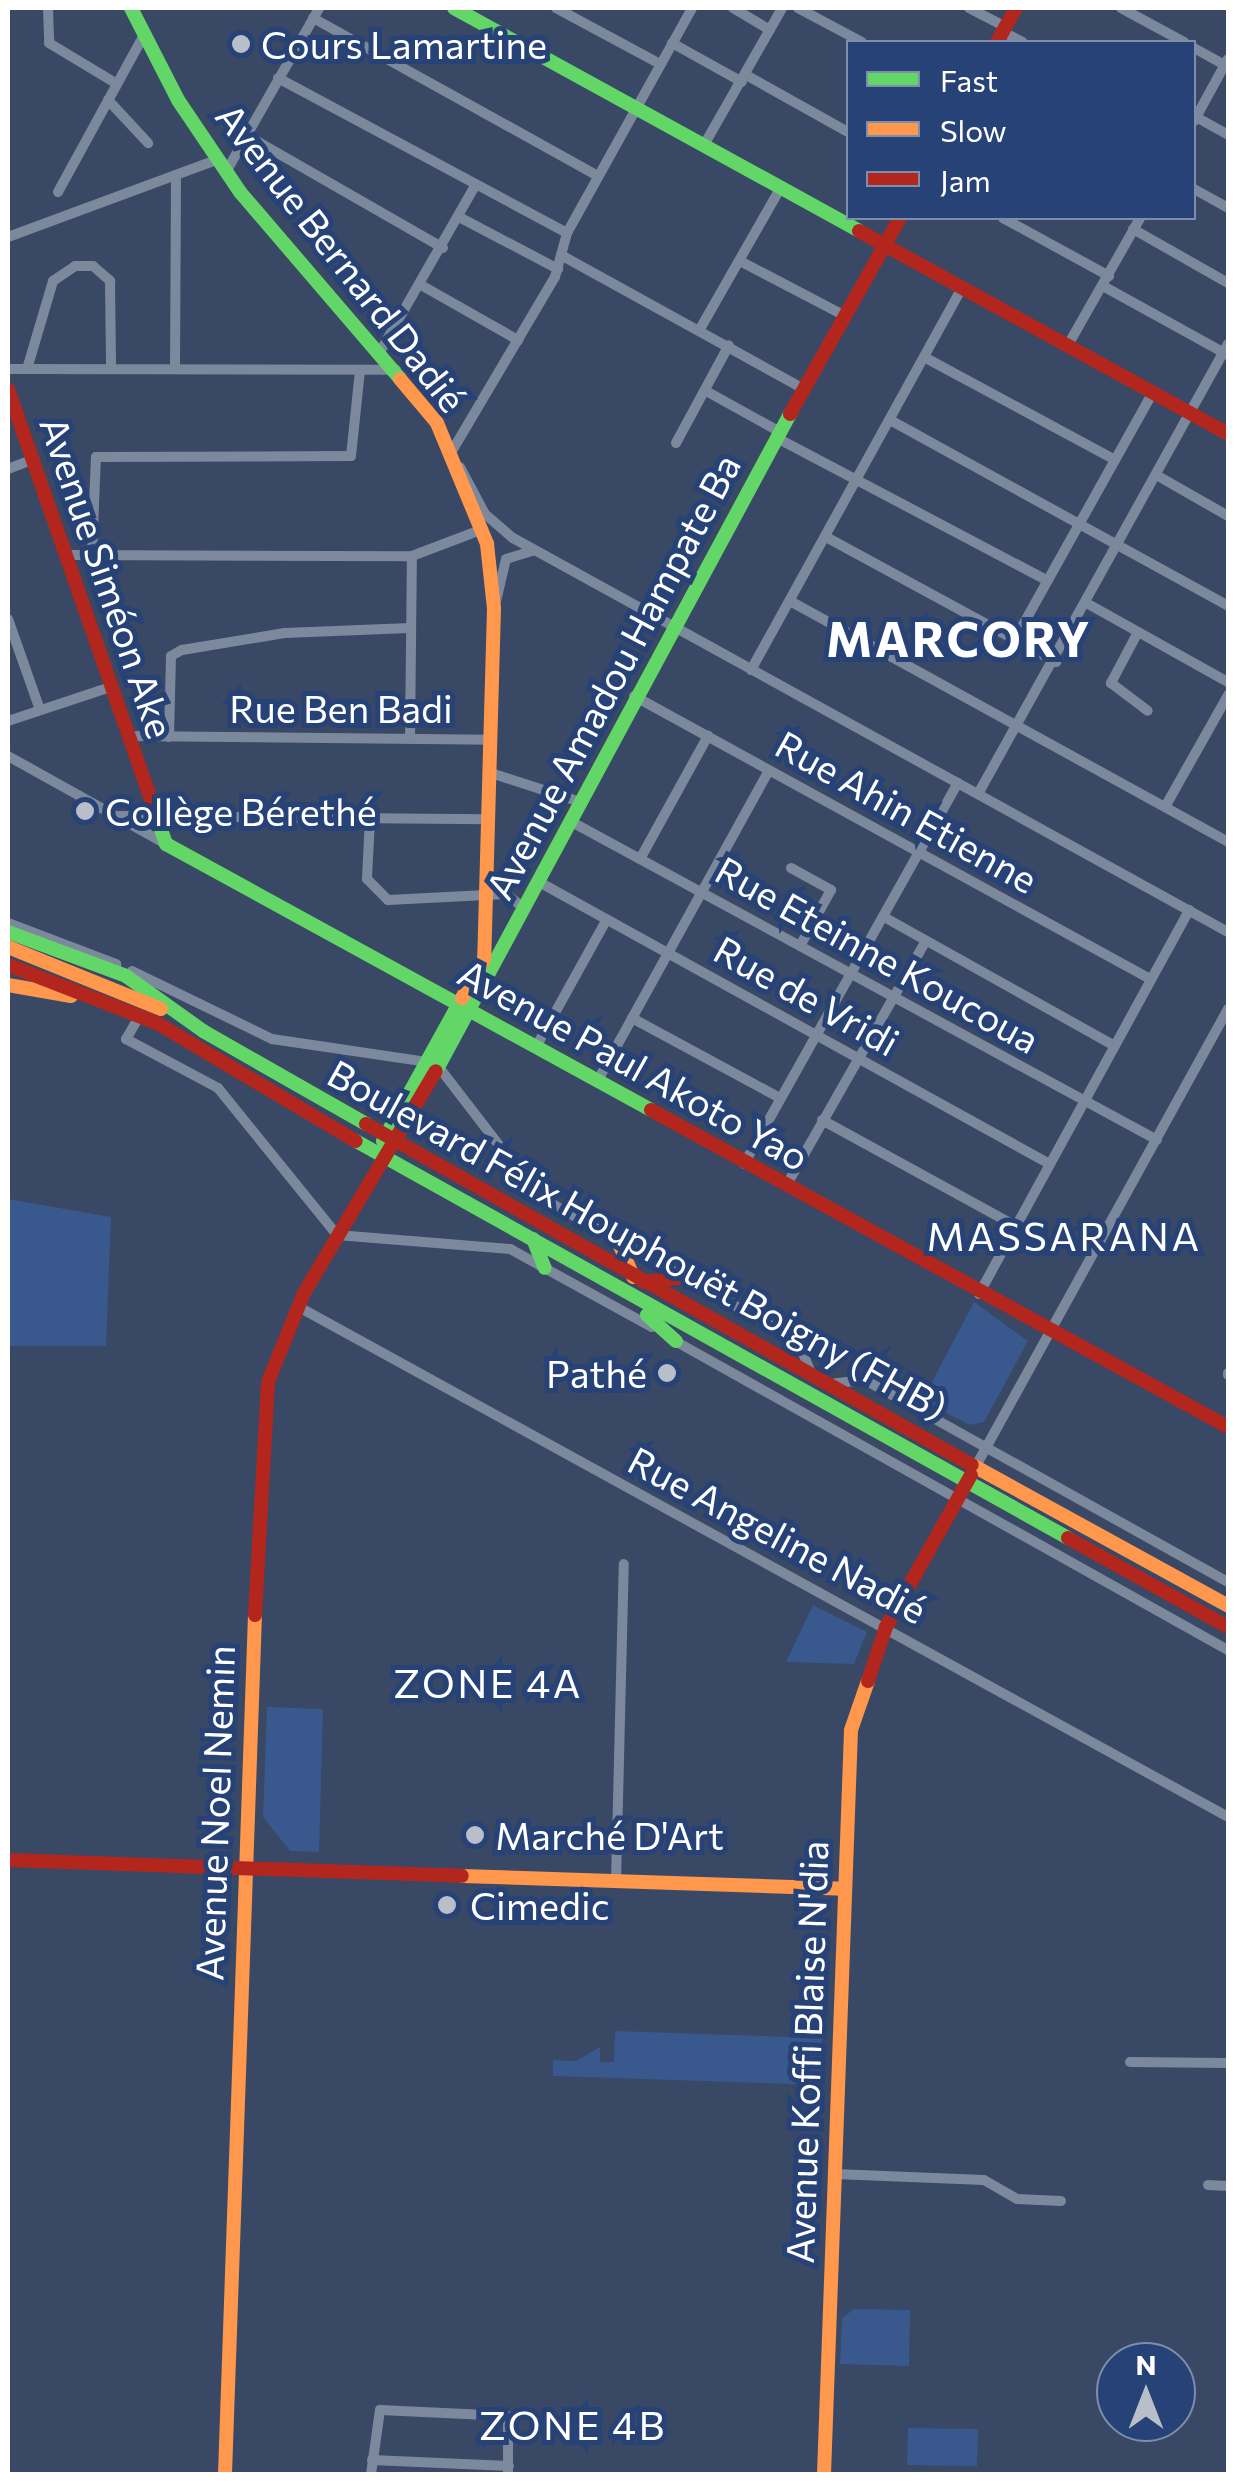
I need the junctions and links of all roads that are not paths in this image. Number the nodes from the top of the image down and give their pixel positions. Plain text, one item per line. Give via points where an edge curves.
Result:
1 (48, 8) edge
2 (131, 8) edge
3 (454, 8) edge
4 (556, 8) edge
5 (692, 8) edge
6 (734, 8) edge
7 (782, 8) edge
8 (798, 8) edge
9 (970, 8) edge
10 (1016, 8) edge
11 (1120, 8) edge
12 (316, 13) edge
13 (770, 30) junction
14 (1002, 34) edge
15 (143, 37) junction
16 (858, 40) edge
17 (1180, 40) edge
18 (672, 43) junction
19 (1196, 49) edge
20 (660, 64) junction
21 (1227, 64) edge
22 (278, 78) junction
23 (744, 79) junction
24 (117, 84) junction
25 (108, 100) junction
26 (638, 110) junction
27 (1196, 117) edge
28 (1196, 119) edge
29 (846, 131) edge
30 (246, 135) junction
31 (1228, 135) edge
32 (148, 143) dead end
33 (704, 145) junction
34 (221, 166) junction
35 (176, 175) junction
36 (598, 176) junction
37 (475, 186) junction
38 (781, 186) junction
39 (1196, 190) edge
40 (58, 192) dead end
41 (1228, 208) edge
42 (459, 217) junction
43 (899, 220) edge
44 (1006, 220) edge
45 (1139, 220) edge
46 (1134, 229) junction
47 (568, 233) junction
48 (8, 236) edge
49 (885, 244) junction
50 (443, 248) junction
51 (561, 255) junction
52 (740, 260) junction
53 (558, 269) junction
54 (1106, 281) junction
55 (1228, 283) edge
56 (422, 285) junction
57 (962, 287) junction
58 (845, 316) junction
59 (700, 328) junction
60 (518, 340) junction
61 (729, 346) junction
62 (1068, 346) junction
63 (381, 350) junction
64 (1227, 351) edge
65 (924, 357) junction
66 (8, 369) edge
67 (28, 369) junction
68 (111, 369) junction
69 (175, 370) junction
70 (360, 370) junction
71 (398, 370) junction
72 (8, 389) edge
73 (804, 390) junction
74 (706, 392) junction
75 (1153, 392) junction
76 (1192, 414) junction
77 (890, 420) junction
78 (1228, 434) edge
79 (778, 435) junction
80 (676, 444) dead end
81 (452, 451) junction
82 (32, 460) junction
83 (1116, 460) junction
84 (460, 468) junction
85 (8, 469) edge
86 (1158, 476) junction
87 (858, 481) junction
88 (1228, 516) edge
89 (1080, 523) junction
90 (483, 529) junction
91 (826, 536) junction
92 (1122, 547) junction
93 (534, 551) junction
94 (92, 554) junction
95 (66, 555) junction
96 (412, 556) junction
97 (1048, 581) junction
98 (790, 601) junction
99 (1090, 605) junction
100 (1228, 606) edge
101 (494, 608) junction
102 (8, 619) edge
103 (673, 626) junction
104 (410, 628) junction
105 (1138, 632) junction
106 (1014, 639) junction
107 (11, 640) edge
108 (1056, 662) junction
109 (751, 670) junction
110 (1228, 682) edge
111 (111, 686) junction
112 (1228, 694) edge
113 (634, 696) junction
114 (40, 710) junction
115 (1148, 712) dead end
116 (8, 721) edge
117 (1017, 725) junction
118 (129, 736) junction
119 (708, 736) junction
120 (168, 737) junction
121 (410, 739) junction
122 (492, 740) junction
123 (8, 756) edge
124 (770, 770) junction
125 (491, 773) junction
126 (958, 783) junction
127 (978, 794) junction
128 (580, 802) junction
129 (1166, 807) junction
130 (115, 816) junction
131 (157, 818) junction
132 (370, 819) junction
133 (490, 819) junction
134 (570, 821) junction
135 (1228, 842) edge
136 (166, 844) junction
137 (920, 852) junction
138 (640, 859) junction
139 (791, 868) dead end
140 (539, 882) junction
141 (702, 892) junction
142 (488, 900) junction
143 (524, 909) junction
144 (1188, 910) junction
145 (884, 917) junction
146 (607, 918) junction
147 (8, 923) edge
148 (8, 932) edge
149 (1228, 932) edge
150 (926, 940) junction
151 (800, 946) junction
152 (8, 947) edge
153 (668, 952) junction
154 (8, 965) edge
155 (122, 970) junction
156 (478, 970) joint
157 (852, 974) junction
158 (1150, 979) junction
159 (8, 985) edge
160 (894, 997) junction
161 (465, 1006) junction
162 (1228, 1009) edge
163 (632, 1018) junction
164 (136, 1022) junction
165 (203, 1031) junction
166 (816, 1034) junction
167 (1111, 1044) junction
168 (536, 1046) junction
169 (858, 1058) junction
170 (433, 1064) junction
171 (224, 1065) junction
172 (598, 1080) junction
173 (780, 1098) junction
174 (1081, 1099) junction
175 (822, 1120) junction
176 (392, 1137) junction
177 (1156, 1140) junction
178 (381, 1157) junction
179 (1046, 1162) junction
180 (744, 1164) junction
181 (786, 1186) junction
182 (1014, 1225) junction
183 (336, 1235) junction
184 (532, 1239) junction
185 (618, 1241) junction
186 (545, 1268) junction
187 (682, 1277) junction
188 (637, 1280) junction
189 (626, 1294) junction
190 (978, 1295) junction
191 (297, 1306) junction
192 (1052, 1333) junction
193 (676, 1341) junction
194 (811, 1373) junction
195 (830, 1384) junction
196 (1228, 1427) edge
197 (987, 1445) junction
198 (976, 1464) junction
199 (968, 1480) junction
200 (959, 1498) junction
201 (624, 1564) dead end
202 (1228, 1582) edge
203 (1228, 1604) edge
204 (1228, 1627) edge
205 (887, 1631) junction
206 (1228, 1650) edge
207 (1228, 1817) edge
208 (8, 1860) edge
209 (244, 1871) junction
210 (616, 1882) junction
211 (844, 1889) junction
212 (1130, 2062) dead end
213 (1228, 2064) edge
214 (835, 2174) junction
215 (1208, 2186) dead end
216 (1228, 2186) edge
217 (1060, 2201) dead end
218 (372, 2460) junction
219 (508, 2470) edge
220 (224, 2474) edge
221 (371, 2474) edge
222 (824, 2474) edge

1 - 24 street via 49,44
2 - 15 main road, Avenue Bernard Dadié
3 - 26 main road
4 - 20 street
5 - 18 street
6 - 13 street
7 - 13 street
8 - 16 street
9 - 14 street
10 - 14 main road
11 - 17 street
12 - 22 street
12 - 36 street
13 - 23 street
15 - 24 street
15 - 34 main road, Avenue Bernard Dadié
18 - 20 street
18 - 23 street
19 - 21 street
20 - 26 street
21 - 27 street
22 - 30 street
22 - 37 street
23 - 29 street
23 - 33 street
24 - 25 street
25 - 32 street
25 - 40 street
26 - 33 main road
26 - 36 street
28 - 31 street
30 - 34 street
30 - 50 street
33 - 38 main road
34 - 35 street
34 - 63 main road, Avenue Bernard Dadié
35 - 48 street
35 - 69 street
36 - 47 street
37 - 42 street
37 - 47 street
38 - 49 main road
38 - 52 street
39 - 41 street
42 - 50 street
42 - 53 street
43 - 49 main road, Avenue Amadou Hampate Ba
44 - 54 street
45 - 46 street
46 - 54 street
46 - 55 street
47 - 51 street
49 - 57 main road
49 - 58 main road, Avenue Amadou Hampate Ba
50 - 56 street
51 - 53 street
51 - 59 street
52 - 58 street
52 - 59 street
53 - 60 street
54 - 62 street
54 - 64 street
56 - 60 street
56 - 63 street
57 - 62 main road
57 - 65 street
58 - 73 main road, Avenue Amadou Hampate Ba
59 - 61 street
60 - 81 street
61 - 73 street
61 - 74 street
62 - 75 main road
63 - 71 main road, Avenue Bernard Dadié
64 - 76 street
65 - 77 street
65 - 83 street
66 - 67 street
67 - 68 street
67 - 68 street via 53,281 75,266 93,266 110,281
68 - 69 street
69 - 70 street
70 - 71 street
70 - 94 street via 351,456 96,457
71 - 81 main road, Avenue Bernard Dadié
72 - 82 main road, Avenue Siméon Ake
73 - 79 main road, Avenue Amadou Hampate Ba
74 - 79 street
74 - 80 street
75 - 76 main road
75 - 83 street
76 - 78 main road
76 - 86 street
77 - 87 street
77 - 89 street
79 - 87 street
79 - 103 main road, Avenue Amadou Hampate Ba
81 - 84 main road, Avenue Bernard Dadié
82 - 85 street
82 - 95 main road, Avenue Siméon Ake
83 - 89 street
84 - 90 main road, Avenue Bernard Dadié
84 - 93 street via 490,519
86 - 88 street
86 - 92 street
87 - 91 street
87 - 97 street
89 - 92 street
89 - 97 street
90 - 96 street
90 - 101 main road, Avenue Bernard Dadié
91 - 98 street
91 - 106 street
92 - 99 street
92 - 100 street
93 - 101 street via 506,558
93 - 103 street
94 - 95 street
94 - 96 street
95 - 111 main road, Avenue Siméon Ake
96 - 104 street
97 - 106 street
98 - 109 street
98 - 117 street
99 - 105 street
99 - 108 street
101 - 122 main road, Avenue Bernard Dadié
102 - 107 street
103 - 109 street
103 - 113 main road, Avenue Amadou Hampate Ba
104 - 120 street via 285,633 182,650 171,656
104 - 121 street
105 - 110 street
105 - 115 street via 1111,684
106 - 108 street
107 - 114 street
108 - 117 street
109 - 126 street
111 - 114 street
111 - 118 main road, Avenue Siméon Ake
112 - 129 street
113 - 119 street, Rue Ahin Etienne
113 - 128 main road, Avenue Amadou Hampate Ba
114 - 116 street
117 - 127 street
117 - 129 street
118 - 120 street, Rue Ben Badi
118 - 131 main road, Avenue Siméon Ake
119 - 124 street, Rue Ahin Etienne
119 - 138 street
120 - 121 street, Rue Ben Badi
121 - 122 street, Rue Ben Badi
122 - 125 main road, Avenue Bernard Dadié
123 - 130 street, Avenue Paul Akoto Yao
124 - 137 street, Rue Ahin Etienne
124 - 141 street
125 - 128 street
125 - 133 main road, Avenue Bernard Dadié
126 - 127 street
126 - 137 street
127 - 144 street
128 - 134 main road, Avenue Amadou Hampate Ba
129 - 135 street
130 - 131 street
130 - 136 street, Avenue Paul Akoto Yao
131 - 132 street
131 - 136 main road, Avenue Siméon Ake
132 - 133 street
132 - 142 street via 370,888 394,901
133 - 142 main road, Avenue Bernard Dadié
134 - 138 street, Rue Eteinne Koucoua
134 - 140 main road, Avenue Amadou Hampate Ba
136 - 161 main road, Avenue Paul Akoto Yao
137 - 145 street
137 - 158 street, Rue Ahin Etienne
138 - 141 street, Rue Eteinne Koucoua
139 - 151 street via 831,890
140 - 143 main road, Avenue Amadou Hampate Ba
140 - 146 street, Rue de Vridi
141 - 151 street, Rue Eteinne Koucoua
141 - 153 street
142 - 143 street via 506,894
142 - 156 main road, Avenue Bernard Dadié
143 - 161 main road, Avenue Amadou Hampate Ba
144 - 149 street
144 - 158 street
145 - 150 street
145 - 157 street
146 - 153 street, Rue de Vridi
146 - 168 street
147 - 155 street
148 - 155 main road
150 - 160 street
150 - 167 street
151 - 157 street, Rue Eteinne Koucoua
152 - 165 main road, Boulevard Félix Houphouët Boigny (FHB) via 67,966
153 - 163 street
153 - 166 street, Rue de Vridi
154 - 171 main road, Boulevard Félix Houphouët Boigny (FHB) via 116,1002
155 - 165 main road
155 - 170 street via 272,1039
156 - 161 main road, Avenue Amadou Hampate Ba
157 - 160 street, Rue Eteinne Koucoua
157 - 166 street
158 - 167 street
159 - 164 main road, Boulevard Félix Houphouët Boigny (FHB) via 88,1000
160 - 169 street
160 - 174 street, Rue Eteinne Koucoua
161 - 168 main road, Avenue Paul Akoto Yao
161 - 170 main road, Avenue Amadou Hampate Ba
162 - 177 street
163 - 172 street
163 - 173 street
164 - 171 main road, Boulevard Félix Houphouët Boigny (FHB)
164 - 183 street via 126,1039 218,1088
165 - 176 main road, Boulevard Félix Houphouët Boigny (FHB)
166 - 169 street, Rue de Vridi
166 - 173 street
167 - 174 street
168 - 172 main road, Avenue Paul Akoto Yao
169 - 175 street
169 - 179 street, Rue de Vridi
170 - 176 main road, Avenue Amadou Hampate Ba
170 - 185 street via 538,1196
171 - 178 main road, Boulevard Félix Houphouët Boigny (FHB)
172 - 180 main road, Avenue Paul Akoto Yao
173 - 180 street
174 - 177 street, Rue Eteinne Koucoua
174 - 179 street
175 - 181 street
175 - 182 street
176 - 178 main road, Avenue Noel Nemin
176 - 188 main road, Boulevard Félix Houphouët Boigny (FHB)
177 - 192 street
178 - 183 main road, Avenue Noel Nemin
178 - 184 main road, Boulevard Félix Houphouët Boigny (FHB)
179 - 182 street
180 - 181 main road, Avenue Paul Akoto Yao
181 - 190 main road, Avenue Paul Akoto Yao
182 - 190 street
183 - 186 street via 500,1247
183 - 191 main road, Avenue Noel Nemin
184 - 186 main road
184 - 189 main road, Boulevard Félix Houphouët Boigny (FHB)
185 - 187 street
185 - 188 main road
186 - 193 street
187 - 188 main road
187 - 194 street via 798,1341
188 - 194 main road, Boulevard Félix Houphouët Boigny (FHB)
189 - 193 main road
189 - 199 main road, Boulevard Félix Houphouët Boigny (FHB)
190 - 192 main road, Avenue Paul Akoto Yao
191 - 205 street, Rue Angeline Nadié
191 - 209 main road, Avenue Noel Nemin via 268,1382 260,1445
192 - 196 main road, Avenue Paul Akoto Yao
192 - 197 street
193 - 200 street
194 - 195 main road, Boulevard Félix Houphouët Boigny (FHB)
195 - 197 street via 865,1380
195 - 198 main road, Boulevard Félix Houphouët Boigny (FHB)
197 - 198 street
197 - 202 street
198 - 199 main road, Avenue Koffi Blaise N'dia
198 - 203 main road, Boulevard Félix Houphouët Boigny (FHB)
199 - 200 main road, Avenue Koffi Blaise N'dia
199 - 204 main road, Boulevard Félix Houphouët Boigny (FHB)
200 - 205 main road, Avenue Koffi Blaise N'dia
200 - 206 street
201 - 210 street
205 - 207 street, Rue Angeline Nadié
205 - 211 main road, Avenue Koffi Blaise N'dia via 851,1730
208 - 209 main road
209 - 210 main road
209 - 220 main road, Avenue Noel Nemin
210 - 211 main road
211 - 214 main road, Avenue Koffi Blaise N'dia
212 - 213 street
214 - 217 street via 984,2180 1017,2199
214 - 222 main road, Avenue Koffi Blaise N'dia
215 - 216 street
218 - 219 street
218 - 219 street via 380,2410 490,2415 512,2421
218 - 221 street

